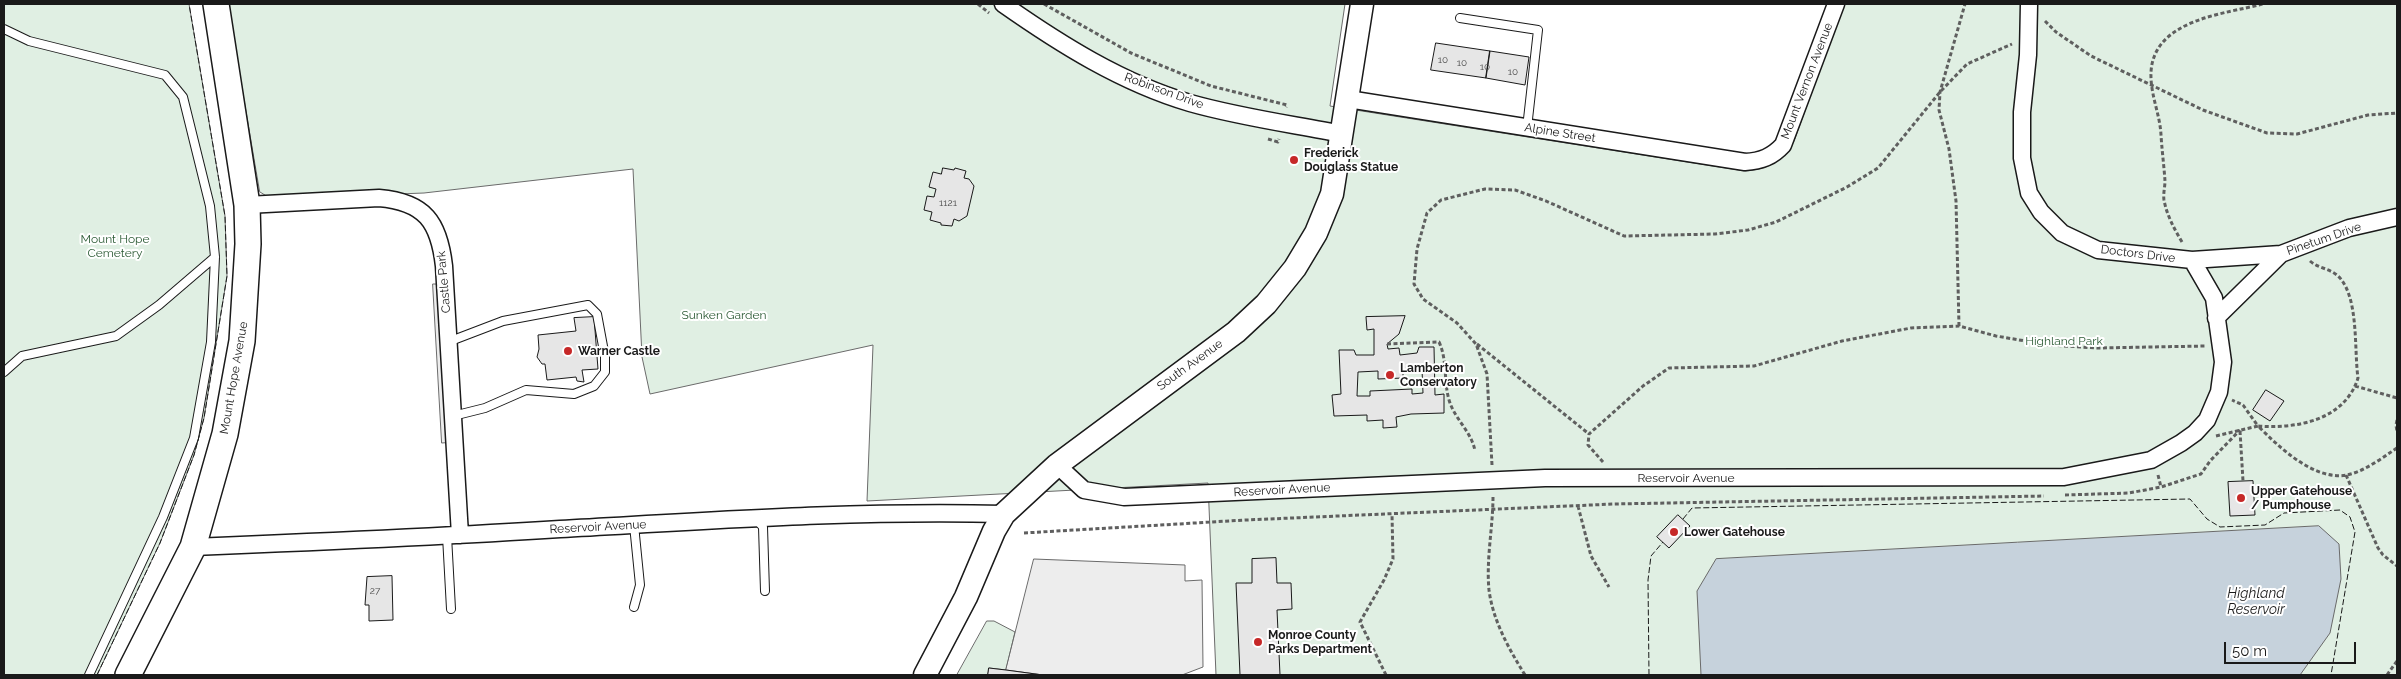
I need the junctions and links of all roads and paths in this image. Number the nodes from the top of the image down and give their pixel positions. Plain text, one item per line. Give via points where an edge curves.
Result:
1 (216, 4) edge
2 (1003, 4) edge
3 (1044, 4) edge
4 (1362, 4) edge
5 (1836, 4) edge
6 (1965, 4) edge
7 (2263, 4) edge
8 (2029, 5) edge
9 (1460, 18) dead end
10 (4, 29) edge
11 (2019, 41) dead end
12 (2152, 87) junction
13 (1940, 92) junction
14 (1348, 99) junction
15 (1286, 104) dead end
16 (2397, 112) edge
17 (1527, 128) junction
18 (1342, 134) junction
19 (1772, 155) joint
20 (247, 205) junction
21 (2397, 217) edge
22 (2287, 252) junction
23 (215, 257) junction
24 (2192, 260) junction
25 (2216, 318) junction
26 (1959, 326) junction
27 (448, 342) junction
28 (1387, 344) dead end
29 (1476, 344) junction
30 (2211, 346) dead end
31 (4, 372) edge
32 (2355, 386) junction
33 (2229, 398) dead end
34 (2397, 398) edge
35 (453, 416) junction
36 (2397, 420) edge
37 (2258, 426) junction
38 (2240, 430) junction
39 (2397, 432) edge
40 (1589, 434) junction
41 (2181, 443) junction
42 (1588, 445) dead end
43 (2397, 448) edge
44 (1491, 450) dead end
45 (1475, 451) dead end
46 (1057, 465) junction
47 (2158, 472) dead end
48 (2346, 475) junction
49 (1493, 480) junction
50 (2243, 481) dead end
51 (2161, 487) junction
52 (2060, 495) dead end
53 (2050, 496) dead end
54 (1578, 506) junction
55 (1493, 510) junction
56 (1004, 514) junction
57 (1392, 514) junction
58 (754, 518) junction
59 (634, 525) junction
60 (1024, 533) dead end
61 (454, 536) junction
62 (193, 547) junction
63 (2397, 566) edge
64 (1609, 587) dead end
65 (765, 591) dead end
66 (634, 607) dead end
67 (451, 609) dead end
68 (2397, 661) edge
69 (89, 675) edge
70 (128, 675) edge
71 (925, 675) edge
72 (1386, 675) edge
73 (1525, 675) edge
74 (2386, 675) edge

1 - 20 main road, Mount Hope Avenue
2 - 18 street, Robinson Drive via 1074,50 1156,90 1227,112
3 - 15 path via 1131,53 1211,86
4 - 14 main road, South Avenue
5 - 19 street, Mount Vernon Avenue via 1783,145
6 - 13 path
7 - 12 path via 2214,14 2190,23 2175,34 2155,54
8 - 12 path via 2056,32 2091,56
8 - 24 street, Doctors Drive via 2022,112 2022,158 2028,193 2062,233 2098,250
9 - 17 lane via 1538,30
10 - 23 lane via 29,41 165,74 183,97 210,206
11 - 13 path via 1967,64
12 - 16 path via 2267,133 2297,134
12 - 24 path via 2161,130 2164,198 2170,220
13 - 26 path via 1940,110 1956,201
13 - 29 path via 1878,168 1776,222 1748,230 1624,236 1515,190 1485,189 1441,200 1427,213 1417,249 1414,284 1423,299 1457,323
14 - 17 street, Alpine Street
14 - 18 main road, South Avenue
17 - 19 street, Alpine Street via 1744,162
18 - 46 main road, South Avenue via 1332,194 1316,233 1295,268 1266,304 1236,332
20 - 27 street, Castle Park via 379,198 398,199 413,205 431,223 442,246
20 - 62 main road, Mount Hope Avenue via 242,341 224,434
21 - 22 street, Pinetum Drive via 2349,228
22 - 24 street, Doctors Drive
22 - 25 street
22 - 32 path via 2326,267 2346,286 2354,323 2358,378
23 - 31 lane via 159,305 116,336 22,356
23 - 69 lane via 211,342 194,438 163,517
24 - 25 street, Reservoir Avenue via 2214,298
25 - 41 street, Reservoir Avenue via 2223,362 2218,392 2207,420
26 - 30 path via 2050,345 2097,348
26 - 40 path via 1911,328 1842,341 1754,366 1669,368 1643,386
27 - 35 street, Castle Park
27 - 35 lane via 503,321 588,305 597,314 605,357 605,372 594,386 574,394 526,390 484,408
28 - 45 path via 1439,342 1444,351 1450,402 1474,442
29 - 40 path
29 - 44 path via 1487,374
32 - 34 path
32 - 37 path via 2342,405 2324,416 2281,428
33 - 37 path via 2243,406
35 - 61 street, Castle Park
36 - 39 path
37 - 38 path
37 - 48 path via 2282,450 2307,466
38 - 41 path
38 - 50 path
38 - 51 path via 2201,474
40 - 42 path
41 - 49 street, Reservoir Avenue via 2152,460 2064,477
43 - 48 path via 2375,463
46 - 49 street, Reservoir Avenue via 1084,490 1124,497
46 - 56 main road, South Avenue
47 - 51 path
48 - 63 path via 2378,548
49 - 55 path
51 - 52 path via 2129,493
53 - 54 path
54 - 55 path
54 - 64 path via 1591,556
55 - 57 path
55 - 73 path via 1489,590 1508,648
56 - 58 street, Reservoir Avenue
56 - 71 main road, South Avenue
57 - 60 path
57 - 72 path via 1393,559 1360,622
58 - 59 street, Reservoir Avenue
58 - 65 lane via 763,527
59 - 61 street, Reservoir Avenue
59 - 66 lane via 640,585
61 - 62 street, Reservoir Avenue
61 - 67 lane
62 - 70 main road, Mount Hope Avenue
68 - 74 path

